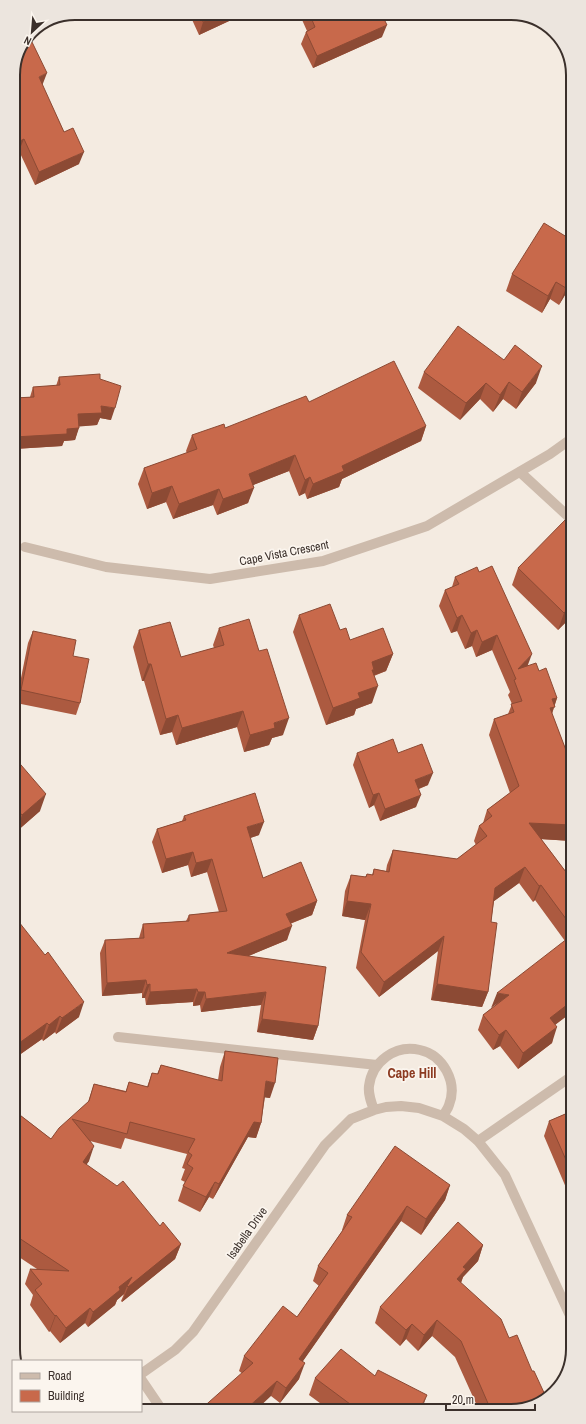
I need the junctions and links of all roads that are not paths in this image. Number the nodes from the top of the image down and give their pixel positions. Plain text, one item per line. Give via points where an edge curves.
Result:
1 (566, 443) edge
2 (520, 472) junction
3 (566, 514) edge
4 (25, 547) dead end
5 (118, 1037) dead end
6 (377, 1065) junction
7 (566, 1080) edge
8 (374, 1110) junction
9 (443, 1116) junction
10 (478, 1141) junction
11 (566, 1307) edge
12 (142, 1373) edge
13 (142, 1380) edge
14 (158, 1404) edge

1 - 2 street, Cape Vista Crescent
2 - 3 street
2 - 4 street, Cape Vista Crescent via 427,526 323,561 232,576 210,579 106,567
5 - 6 street
6 - 8 street via 369,1087
6 - 9 street via 396,1051 420,1050 431,1054 440,1061 451,1082 452,1094
7 - 10 street
8 - 9 street, Isabella Drive via 401,1106
8 - 12 street, Isabella Drive via 351,1119 325,1145 193,1332 175,1350
9 - 10 street, Isabella Drive
10 - 11 street, Isabella Drive via 505,1175
13 - 14 street

